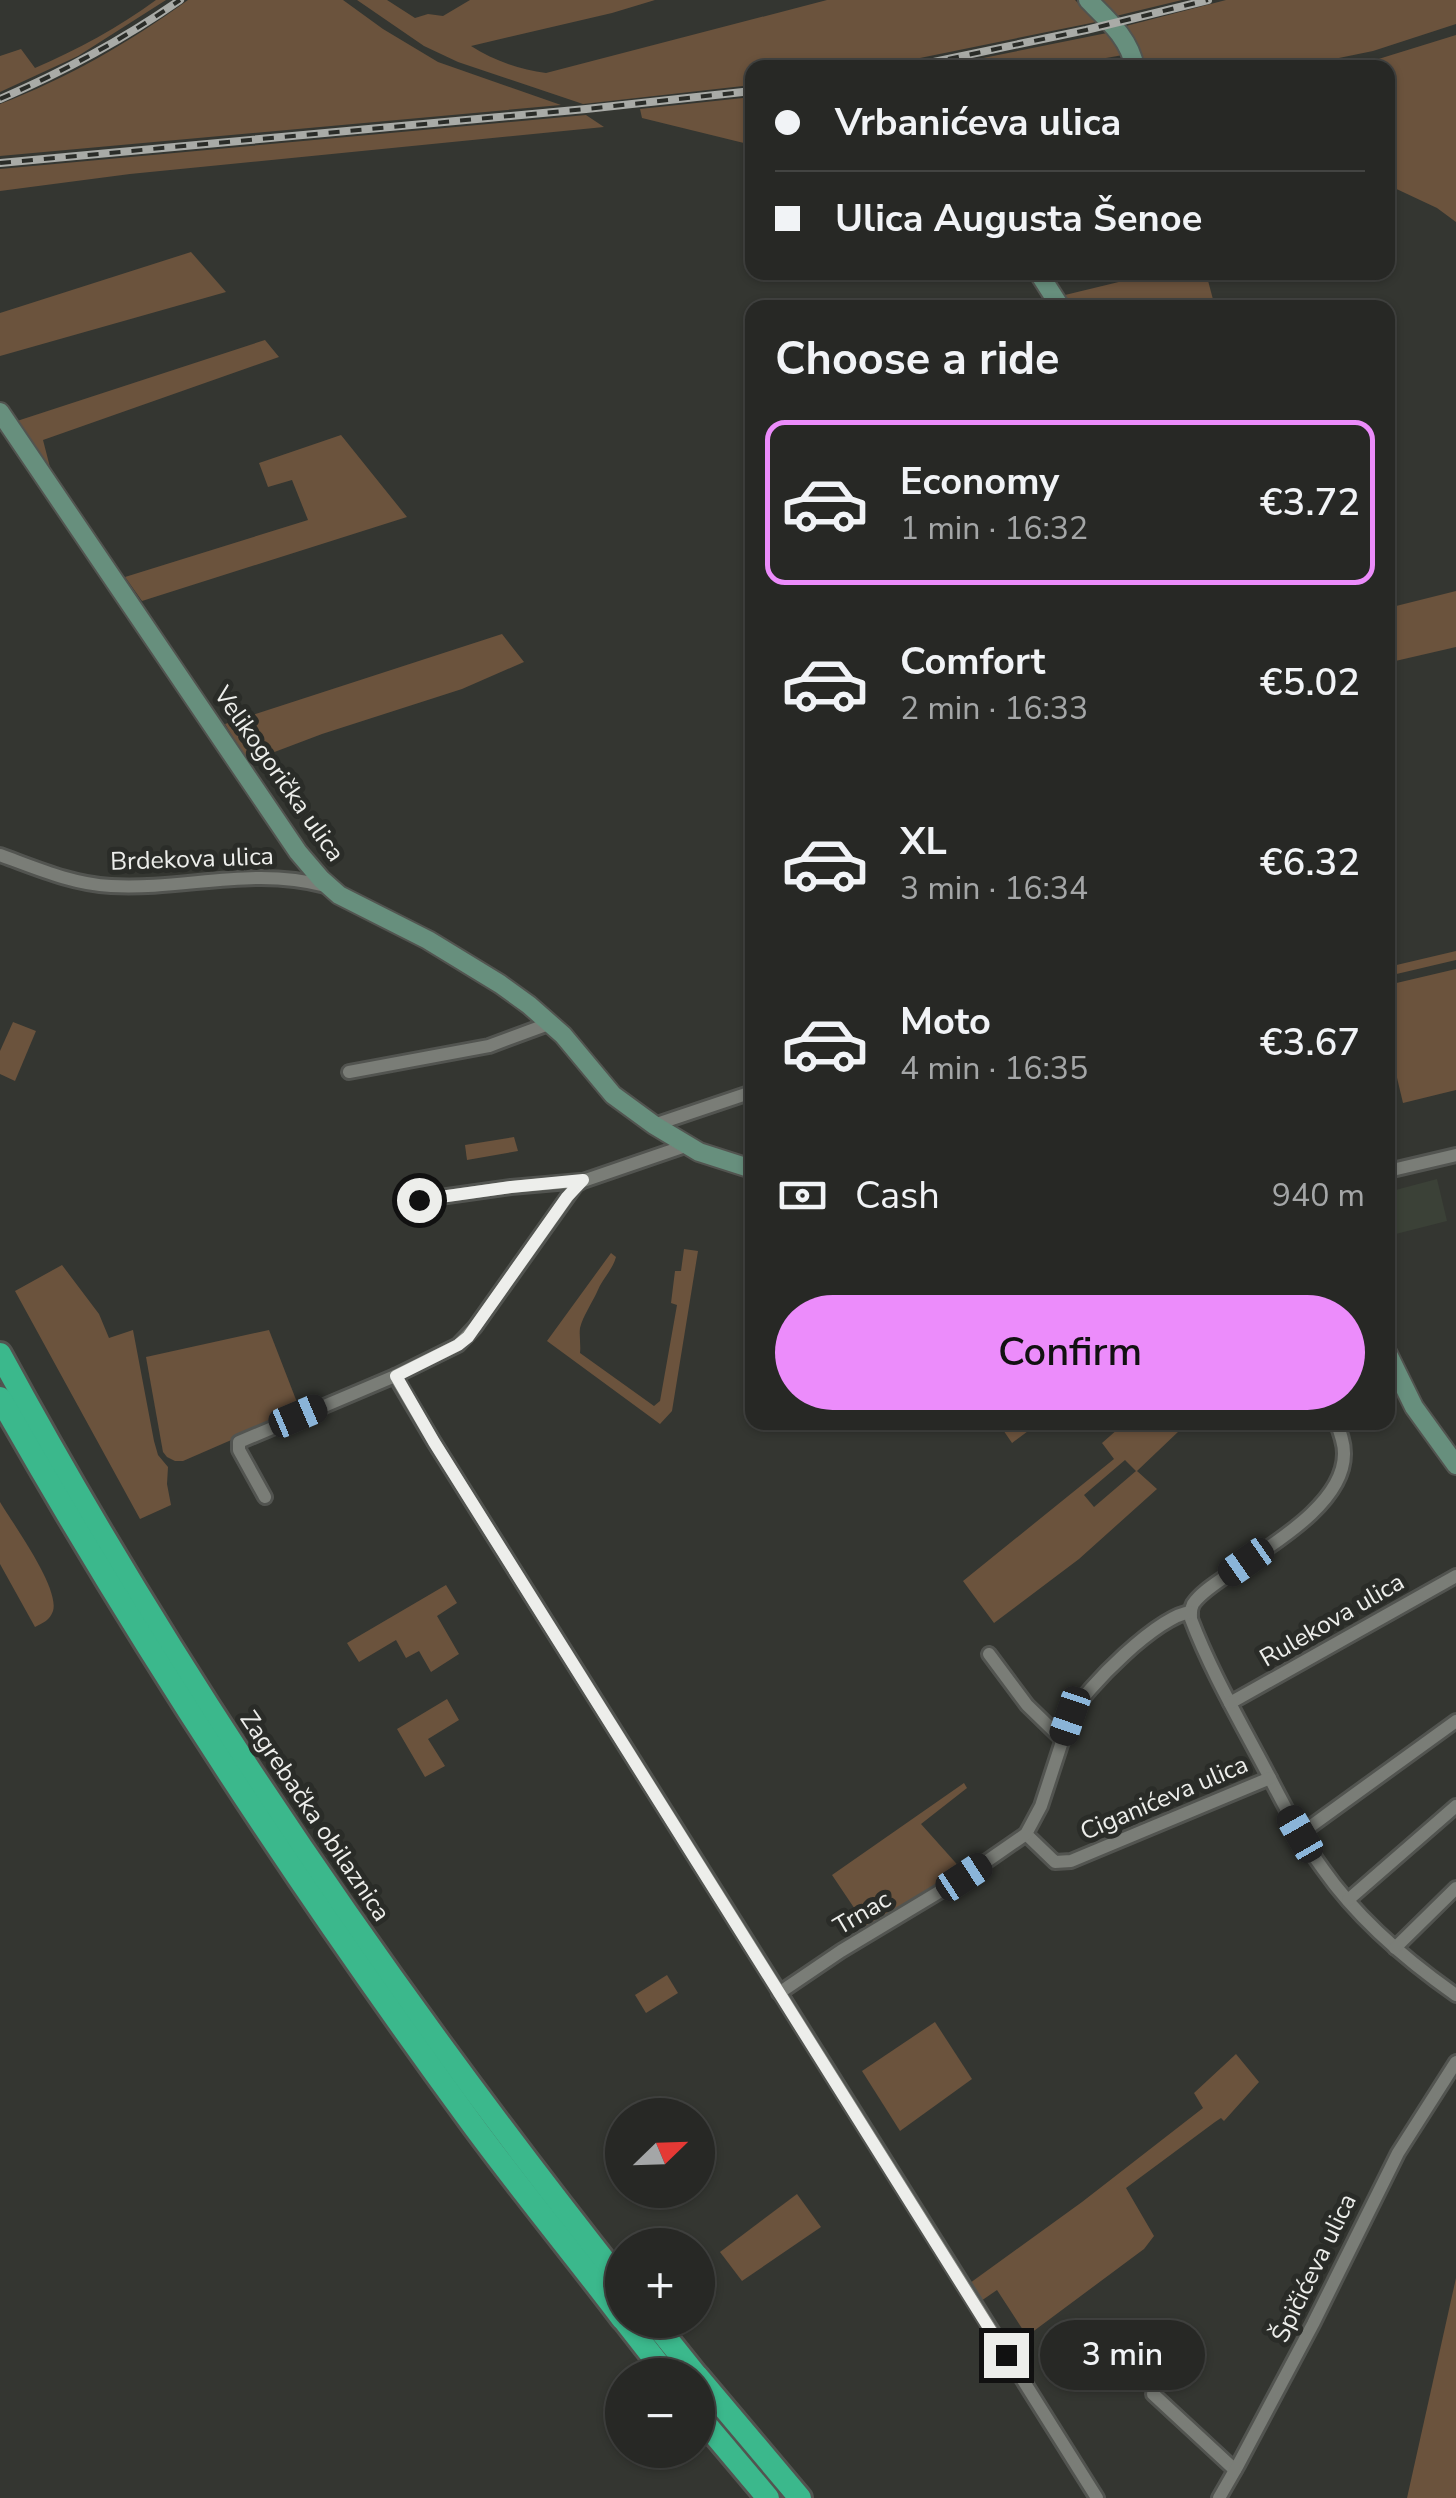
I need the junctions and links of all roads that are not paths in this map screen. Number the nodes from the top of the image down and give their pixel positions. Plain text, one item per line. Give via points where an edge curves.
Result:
1 (1088, 0) edge
2 (1133, 60) edge
3 (0, 412) edge
4 (0, 855) edge
5 (329, 887) junction
6 (551, 1023) junction
7 (349, 1072) dead end
8 (745, 1094) edge
9 (654, 1125) junction
10 (688, 1146) junction
11 (1456, 1154) edge
12 (745, 1167) edge
13 (1395, 1169) edge
14 (583, 1180) junction
15 (419, 1200) dead end
16 (0, 1354) edge
17 (1395, 1368) edge
18 (396, 1376) junction
19 (0, 1398) edge
20 (1339, 1430) edge
21 (1456, 1465) edge
22 (265, 1498) dead end
23 (1456, 1576) edge
24 (1191, 1612) junction
25 (989, 1654) dead end
26 (1230, 1703) junction
27 (1456, 1721) edge
28 (1062, 1739) junction
29 (1270, 1778) junction
30 (1456, 1806) edge
31 (1026, 1834) junction
32 (1300, 1834) junction
33 (1456, 1888) edge
34 (1348, 1900) junction
35 (1395, 1948) junction
36 (780, 1992) junction
37 (1456, 1995) edge
38 (1456, 2062) edge
39 (605, 2261) edge
40 (605, 2296) edge
41 (638, 2338) edge
42 (666, 2338) edge
43 (654, 2358) edge
44 (682, 2358) edge
45 (1153, 2394) dead end
46 (715, 2398) edge
47 (715, 2435) edge
48 (1236, 2470) junction
49 (1224, 2494) edge
50 (768, 2498) edge
51 (800, 2498) edge
52 (1097, 2498) edge

1 - 2 street via 1121,34
3 - 5 street, Velikogorička ulica via 298,852
4 - 5 street, Brdekova ulica via 90,884 274,876
5 - 6 street, Velikogorička ulica via 476,969
6 - 7 street via 489,1046
6 - 9 street, Velikogorička ulica via 614,1095
8 - 9 street
9 - 10 street, Velikogorička ulica
10 - 12 street, Velikogorička ulica
10 - 14 street
11 - 13 street
14 - 15 street
14 - 18 street via 468,1337
16 - 39 highway, Zagrebačka obilaznica via 140,1595 279,1814 488,2110
17 - 21 street
18 - 22 street via 239,1442
18 - 36 street
19 - 40 highway, Zagrebačka obilaznica via 272,1841 472,2124
20 - 24 street via 1344,1462 1331,1489 1298,1526 1218,1581
23 - 26 street, Rulekova ulica
24 - 26 street
24 - 28 street via 1144,1638 1099,1679 1076,1705
25 - 28 street
26 - 29 street
27 - 32 street
28 - 31 street
29 - 31 street, Ciganićeva ulica via 1070,1862 1055,1862
29 - 32 street
30 - 34 street
31 - 36 street, Trnac
32 - 34 street
33 - 35 street
34 - 35 street
35 - 37 street
36 - 52 street
38 - 48 street, Špičićeva ulica via 1391,2165
41 - 43 highway, Zagrebačka obilaznica
42 - 44 highway
45 - 48 street
46 - 51 highway
47 - 50 highway
48 - 49 street, Špičićeva ulica

